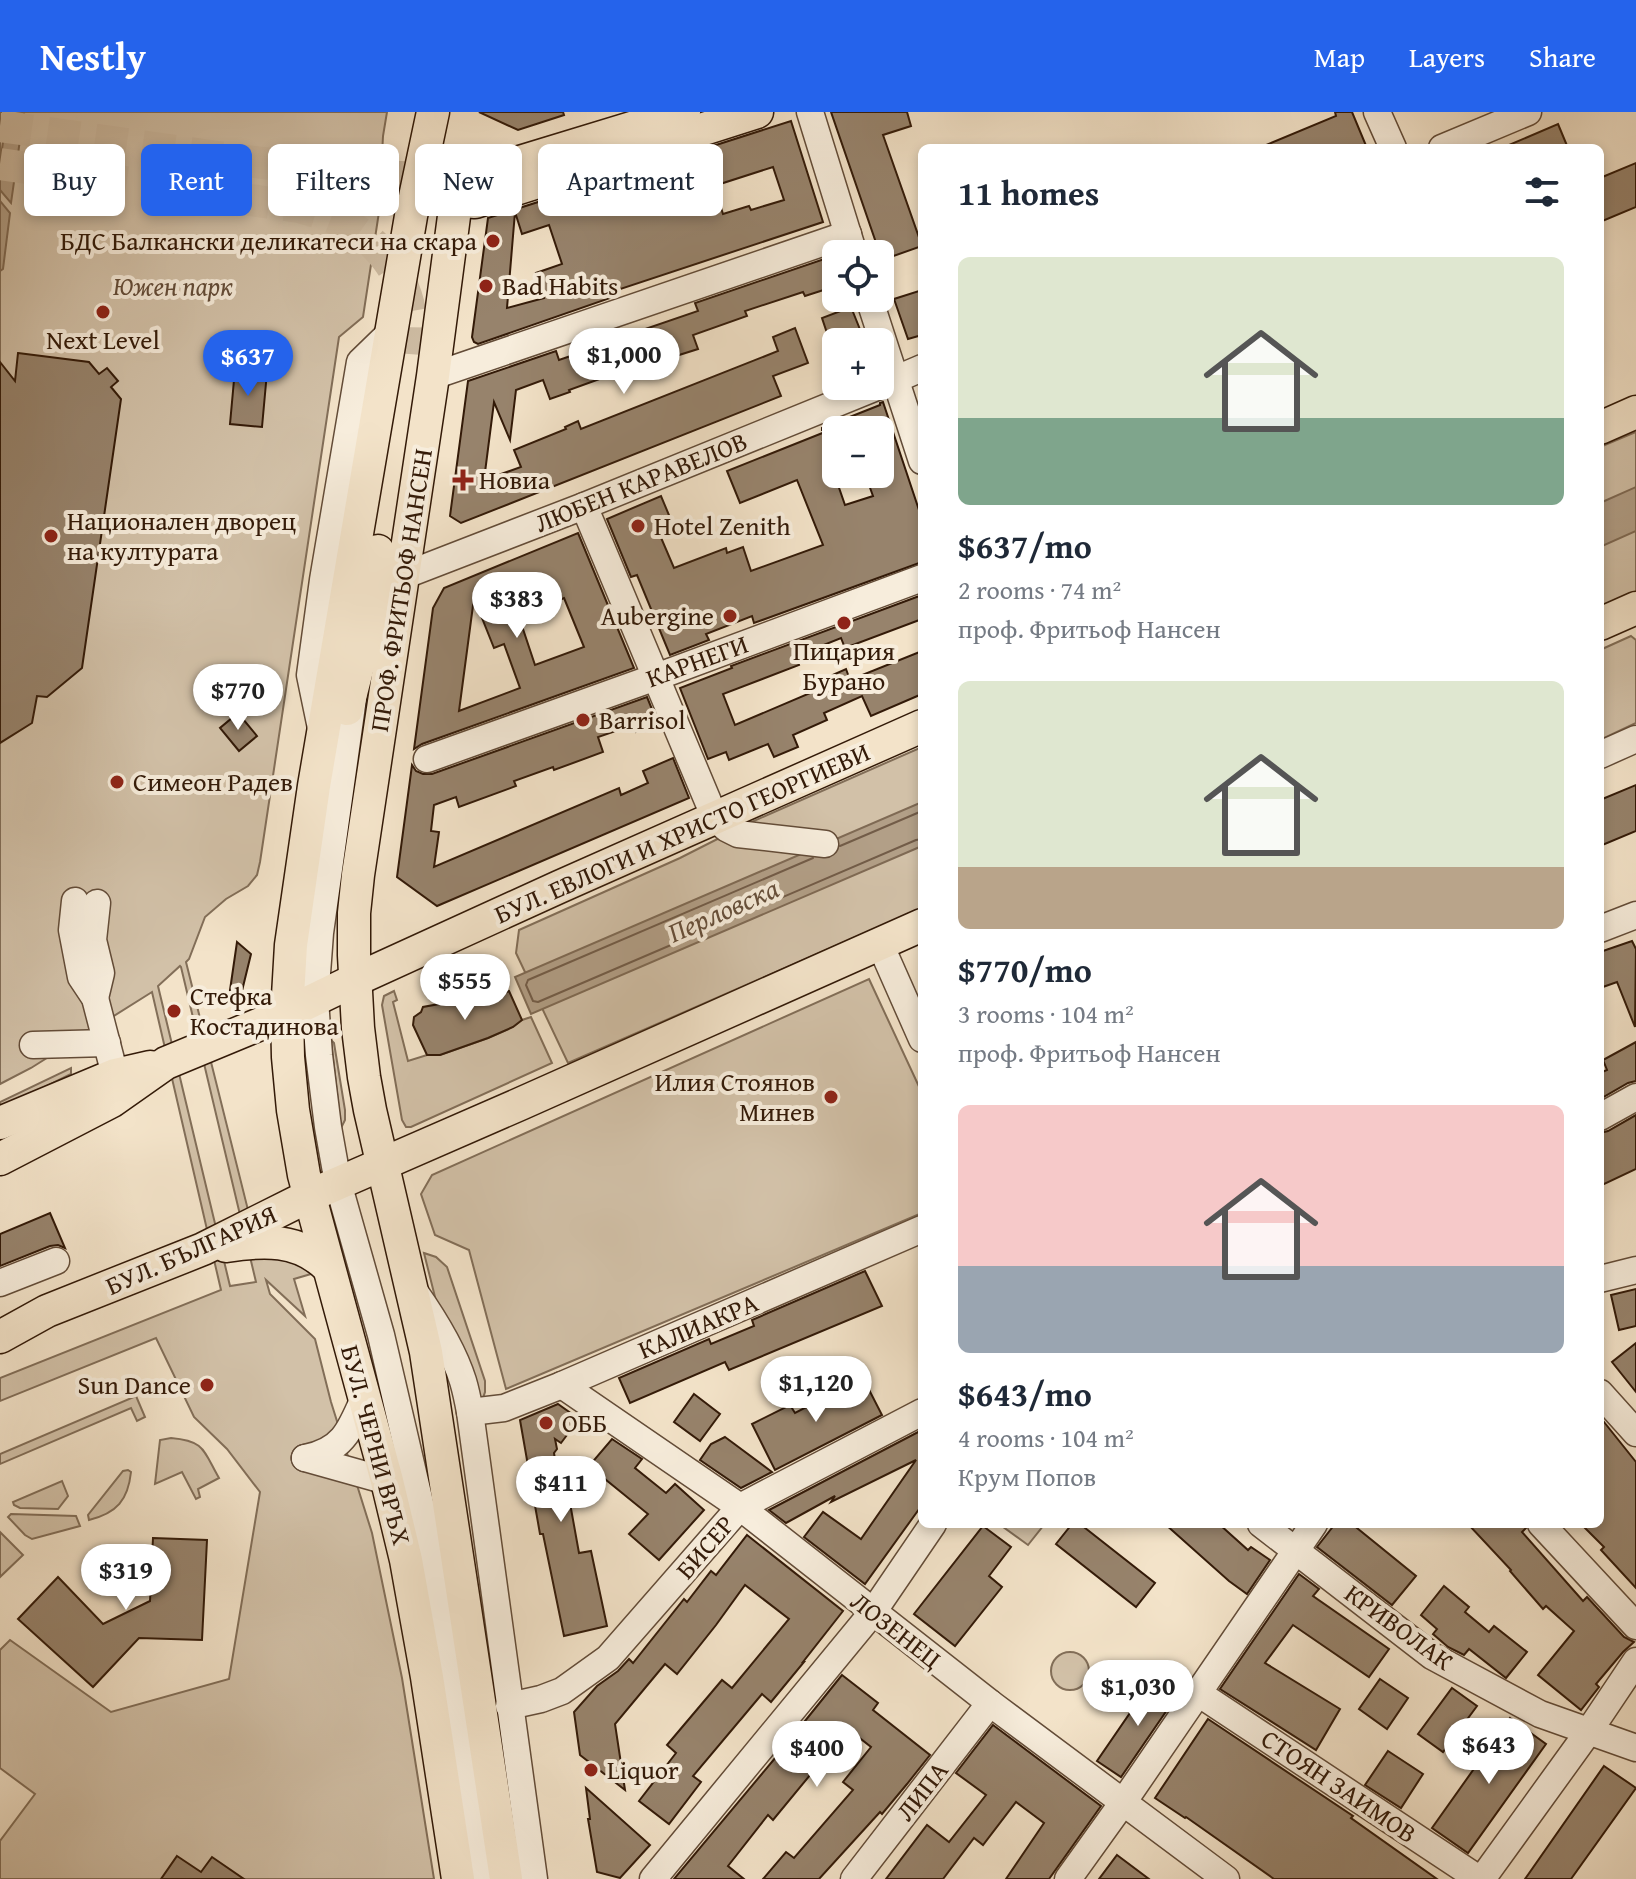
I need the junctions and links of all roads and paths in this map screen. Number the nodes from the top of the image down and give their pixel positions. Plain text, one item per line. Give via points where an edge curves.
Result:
1 (433, 112) edge
2 (684, 112) edge
3 (757, 112) edge
4 (810, 112) edge
5 (1377, 112) edge
6 (1528, 112) edge
7 (425, 144) edge
8 (1391, 144) edge
9 (1452, 144) edge
10 (522, 161) tunnel mouth
11 (522, 187) tunnel mouth
12 (415, 196) edge
13 (454, 216) edge
14 (850, 240) edge
15 (822, 253) edge
16 (401, 342) junction
17 (918, 370) edge
18 (433, 376) junction
19 (894, 380) edge
20 (846, 400) edge
21 (893, 400) edge
22 (1636, 412) edge
23 (1604, 426) edge
24 (918, 453) edge
25 (584, 506) junction
26 (403, 576) junction
27 (918, 579) edge
28 (1636, 608) edge
29 (1604, 622) edge
30 (656, 677) junction
31 (355, 684) junction
32 (385, 693) junction
33 (918, 728) edge
34 (336, 733) junction
35 (1636, 739) edge
36 (1604, 753) edge
37 (427, 759) dead end
38 (314, 786) junction
39 (715, 818) junction
40 (825, 844) dead end
41 (86, 902) dead end
42 (1636, 915) edge
43 (918, 927) edge
44 (1604, 927) edge
45 (880, 944) junction
46 (355, 980) junction
47 (301, 1007) junction
48 (918, 1030) edge
49 (107, 1043) junction
50 (33, 1045) dead end
51 (166, 1063) junction
52 (115, 1075) junction
53 (1636, 1097) edge
54 (1604, 1115) edge
55 (0, 1123) edge
56 (0, 1159) edge
57 (382, 1165) junction
58 (338, 1183) junction
59 (309, 1196) junction
60 (352, 1229) junction
61 (918, 1231) edge
62 (203, 1249) junction
63 (56, 1261) dead end
64 (328, 1267) junction
65 (1636, 1270) edge
66 (1604, 1278) edge
67 (409, 1282) junction
68 (0, 1283) edge
69 (47, 1311) junction
70 (0, 1325) edge
71 (0, 1337) edge
72 (562, 1385) junction
73 (1604, 1397) edge
74 (364, 1398) junction
75 (470, 1412) junction
76 (918, 1414) edge
77 (1636, 1433) edge
78 (387, 1481) junction
79 (740, 1507) junction
80 (930, 1528) edge
81 (1266, 1528) edge
82 (1311, 1528) edge
83 (1545, 1528) edge
84 (1295, 1550) junction
85 (873, 1612) junction
86 (1636, 1626) edge
87 (1636, 1661) edge
88 (1198, 1693) junction
89 (990, 1703) junction
90 (509, 1706) junction
91 (1589, 1731) junction
92 (1636, 1748) edge
93 (1124, 1801) junction
94 (458, 1879) edge
95 (484, 1879) edge
96 (506, 1879) edge
97 (534, 1879) edge
98 (653, 1879) edge
99 (854, 1879) edge
100 (1068, 1879) edge
101 (1226, 1879) edge
102 (1481, 1879) edge

1 - 7 main road, ПРОФ. ФРИТЬОФ НАНСЕН
2 - 10 main road
3 - 11 main road
4 - 14 street
5 - 8 street
6 - 9 street
12 - 16 main road, ПРОФ. ФРИТЬОФ НАНСЕН
13 - 18 main road, ПРОФ. ФРИТЬОФ НАНСЕН
15 - 18 street
16 - 31 main road, ПРОФ. ФРИТЬОФ НАНСЕН
16 - 34 main road, ПРОФ. ФРИТЬОФ НАНСЕН
17 - 19 street, ЛЮБЕН КАРАВЕЛОВ
18 - 26 main road, ПРОФ. ФРИТЬОФ НАНСЕН
20 - 25 street, ЛЮБЕН КАРАВЕЛОВ
21 - 24 street
22 - 23 main road
25 - 26 street, ЛЮБЕН КАРАВЕЛОВ
25 - 30 street
26 - 32 main road, ПРОФ. ФРИТЬОФ НАНСЕН
27 - 30 street, КАРНЕГИ
28 - 29 main road
30 - 37 street, КАРНЕГИ
30 - 39 street
31 - 34 street
31 - 38 main road, ПРОФ. ФРИТЬОФ НАНСЕН
32 - 34 street
32 - 46 main road, ПРОФ. ФРИТЬОФ НАНСЕН via 354,913
33 - 39 main road, БУЛ. ЕВЛОГИ И ХРИСТО ГЕОРГИЕВИ
34 - 38 main road, ПРОФ. ФРИТЬОФ НАНСЕН
34 - 47 street via 320,933
35 - 36 street
38 - 47 main road, ПРОФ. ФРИТЬОФ НАНСЕН via 291,945
39 - 40 street via 738,834
39 - 46 main road, БУЛ. ЕВЛОГИ И ХРИСТО ГЕОРГИЕВИ
41 - 49 street via 101,973 95,998
42 - 44 street
43 - 45 main road
45 - 48 street
45 - 57 main road
46 - 47 main road
46 - 57 main road, БУЛ. ЧЕРНИ ВРЪХ via 364,1077
47 - 51 main road
47 - 58 street via 319,1055
47 - 59 main road, БУЛ. ЧЕРНИ ВРЪХ via 288,1057
49 - 50 street
49 - 52 street
51 - 52 main road
51 - 56 main road via 112,1101
52 - 55 main road
53 - 54 street
57 - 58 main road, БУЛ. БЪЛГАРИЯ
57 - 67 main road, БУЛ. ЧЕРНИ ВРЪХ
58 - 59 main road, БУЛ. БЪЛГАРИЯ
58 - 60 street
59 - 60 street
59 - 62 main road, БУЛ. БЪЛГАРИЯ
59 - 64 main road, БУЛ. ЧЕРНИ ВРЪХ
60 - 95 street via 431,1550
61 - 72 street, КАЛИАКРА
62 - 64 main road via 250,1242 282,1244 305,1249
62 - 69 main road, БУЛ. БЪЛГАРИЯ
63 - 68 street
64 - 74 main road, БУЛ. ЧЕРНИ ВРЪХ
65 - 66 street
67 - 75 street, БУЛ. ЧЕРНИ ВРЪХ via 455,1361
67 - 96 main road, БУЛ. ЧЕРНИ ВРЪХ via 426,1352
69 - 70 main road
69 - 71 main road, БУЛ. БЪЛГАРИЯ
72 - 75 street, КАЛИАКРА via 504,1408
72 - 79 street, ЛОЗЕНЕЦ
73 - 77 street
74 - 78 main road, БУЛ. ЧЕРНИ ВРЪХ
74 - 78 street via 335,1447 305,1458
75 - 90 street, БУЛ. ЧЕРНИ ВРЪХ
76 - 79 street, БИСЕР
78 - 94 main road, БУЛ. ЧЕРНИ ВРЪХ via 427,1677
79 - 85 street, ЛОЗЕНЕЦ
79 - 90 street, БИСЕР via 608,1658 562,1691
80 - 85 street
81 - 84 street, КРИВОЛАК
82 - 84 street
83 - 86 street
84 - 88 street
84 - 91 street, КРИВОЛАК via 1432,1656 1540,1714
85 - 89 street, ЛОЗЕНЕЦ
85 - 98 street
87 - 91 street
88 - 93 street
88 - 102 street, СТОЯН ЗАИМОВ
89 - 93 street, ЛОЗЕНЕЦ
89 - 99 street, ЛИПА
90 - 97 street, БУЛ. ЧЕРНИ ВРЪХ
91 - 92 street, КРИВОЛАК
91 - 102 street
93 - 100 street
93 - 101 street, ЛОЗЕНЕЦ

